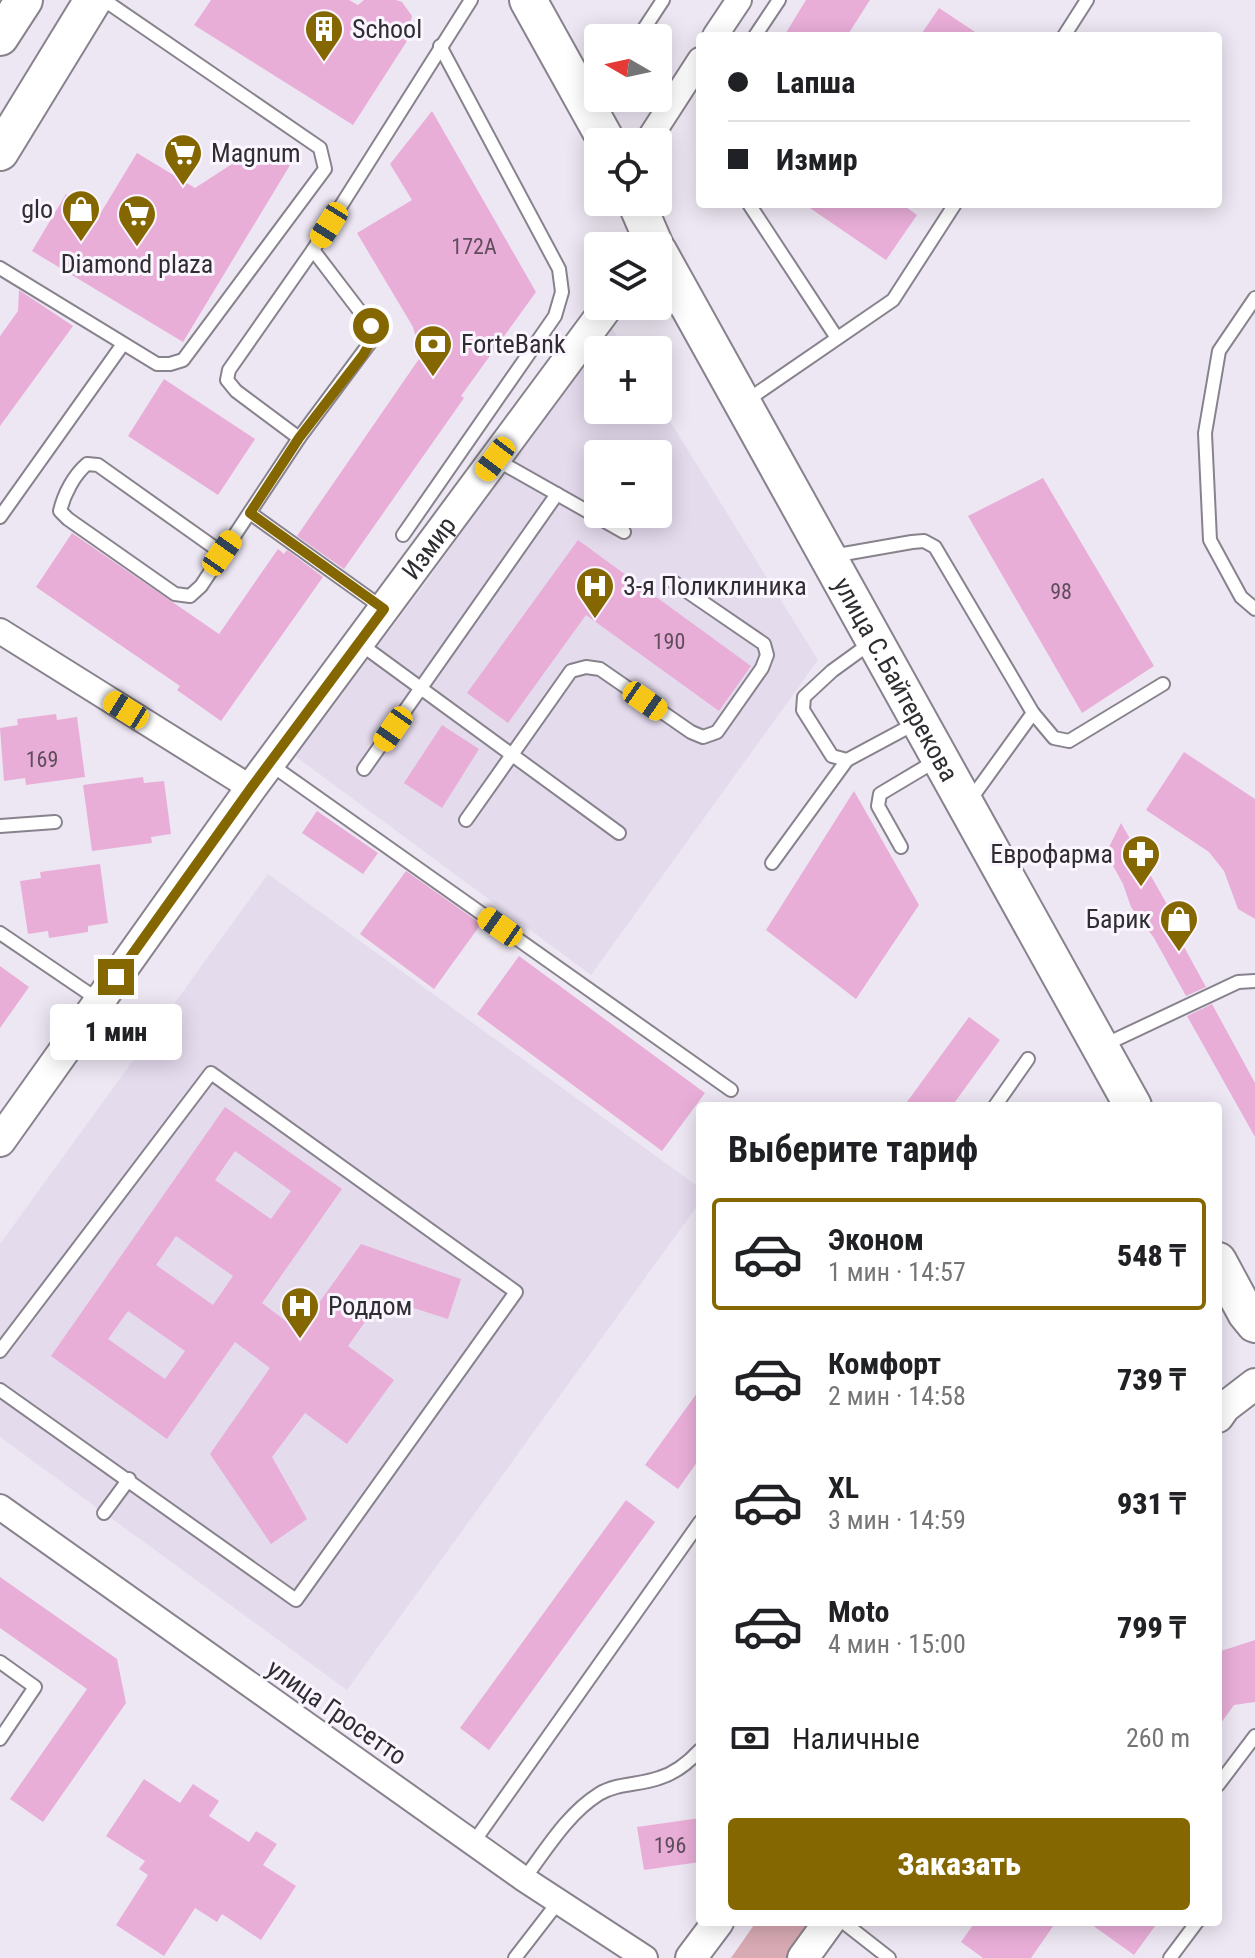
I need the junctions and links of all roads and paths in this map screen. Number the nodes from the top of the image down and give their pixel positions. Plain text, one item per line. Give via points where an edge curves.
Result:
1 (24, 0) edge
2 (93, 0) edge
3 (104, 0) edge
4 (471, 0) edge
5 (528, 0) edge
6 (739, 0) edge
7 (779, 0) edge
8 (1087, 0) edge
9 (661, 1) edge
10 (647, 24) edge
11 (718, 32) edge
12 (758, 32) edge
13 (1067, 32) edge
14 (0, 37) edge
15 (440, 46) junction
16 (696, 66) edge
17 (584, 88) edge
18 (656, 128) edge
19 (0, 152) edge
20 (752, 208) edge
21 (952, 208) edge
22 (313, 250) junction
23 (0, 268) edge
24 (672, 277) edge
25 (1255, 298) edge
26 (598, 320) edge
27 (837, 338) junction
28 (123, 344) junction
29 (744, 403) junction
30 (299, 438) junction
31 (495, 459) junction
32 (557, 494) junction
33 (250, 513) junction
34 (0, 517) edge
35 (624, 532) dead end
36 (403, 535) dead end
37 (222, 553) junction
38 (829, 557) junction
39 (672, 581) dead end
40 (384, 609) junction
41 (1255, 609) edge
42 (0, 631) edge
43 (874, 640) junction
44 (359, 643) junction
45 (1163, 684) dead end
46 (421, 688) junction
47 (1033, 713) junction
48 (919, 721) junction
49 (512, 754) junction
50 (940, 758) junction
51 (847, 760) junction
52 (364, 769) dead end
53 (260, 776) junction
54 (966, 806) junction
55 (466, 820) dead end
56 (55, 822) dead end
57 (0, 826) edge
58 (619, 833) dead end
59 (901, 847) dead end
60 (772, 863) dead end
61 (0, 933) edge
62 (1255, 981) edge
63 (100, 1001) junction
64 (1099, 1047) junction
65 (1028, 1059) dead end
66 (731, 1090) dead end
67 (998, 1102) edge
68 (1131, 1102) edge
69 (0, 1141) edge
70 (1222, 1272) edge
71 (1255, 1324) edge
72 (0, 1351) edge
73 (1255, 1384) edge
74 (0, 1390) edge
75 (1222, 1411) edge
76 (129, 1479) junction
77 (2, 1512) edge
78 (104, 1513) dead end
79 (696, 1528) edge
80 (0, 1662) edge
81 (1255, 1736) edge
82 (0, 1739) edge
83 (696, 1754) edge
84 (1222, 1780) edge
85 (473, 1843) junction
86 (524, 1879) junction
87 (559, 1901) junction
88 (715, 1926) edge
89 (826, 1926) edge
90 (848, 1926) edge
91 (1194, 1926) edge
92 (515, 1958) edge
93 (645, 1958) edge
94 (691, 1958) edge
95 (803, 1958) edge
96 (889, 1958) edge
97 (1170, 1958) edge

1 - 14 main road
2 - 19 main road
3 - 28 lane via 320,148 325,169 183,360 157,364
4 - 15 lane
5 - 17 main road
6 - 11 street
7 - 12 lane
8 - 13 lane
9 - 10 lane
15 - 22 lane
15 - 36 lane via 559,269 562,292 555,316
16 - 18 street
20 - 27 lane
21 - 27 lane via 893,300
22 - 30 lane via 371,326 372,340
22 - 30 lane via 227,380
23 - 28 lane
24 - 29 main road, улица С.Байтерекова
25 - 41 lane via 1219,351 1205,433 1210,540 1241,597
26 - 31 street, Измир
27 - 29 lane
28 - 34 lane
29 - 38 main road, улица С.Байтерекова
30 - 33 lane
31 - 32 lane
31 - 40 street, Измир
32 - 35 lane
32 - 46 lane
33 - 37 lane
33 - 40 lane
37 - 37 lane via 190,596 175,594 68,519 60,511 63,500 80,471 87,464 98,465
38 - 43 main road, улица С.Байтерекова
38 - 47 lane via 912,542 935,547
39 - 49 lane via 764,644 762,668 717,732 703,737 691,732 600,669 586,667 571,671
40 - 44 street, Измир
42 - 53 street
43 - 48 main road, улица С.Байтерекова
43 - 51 lane via 804,697 803,710 832,756
44 - 46 lane
44 - 53 street, Измир
45 - 47 lane via 1069,741 1054,738
46 - 49 lane
46 - 52 lane
47 - 54 lane
48 - 50 main road, улица С.Байтерекова
48 - 51 lane
49 - 55 lane
49 - 58 lane
50 - 54 main road, улица С.Байтерекова
50 - 59 lane via 880,794 878,806
51 - 60 lane
53 - 63 street, Измир
53 - 66 lane
54 - 64 main road, улица С.Байтерекова
56 - 57 lane
61 - 63 lane
62 - 64 lane via 1238,982
63 - 69 street, Измир
64 - 68 main road, улица С.Байтерекова
65 - 67 lane
70 - 71 main road
72 - 76 lane via 211,1073 516,1292 296,1600
73 - 75 street
74 - 76 lane
76 - 78 lane
77 - 85 street, улица Гросетто
79 - 85 lane
80 - 82 lane via 35,1687
81 - 84 lane
83 - 86 lane via 659,1779 601,1793 575,1812
85 - 86 street, улица Гросетто
86 - 87 street, улица Гросетто
87 - 92 lane
87 - 93 street, улица Гросетто
88 - 94 street
89 - 95 street
90 - 96 lane
91 - 97 lane

